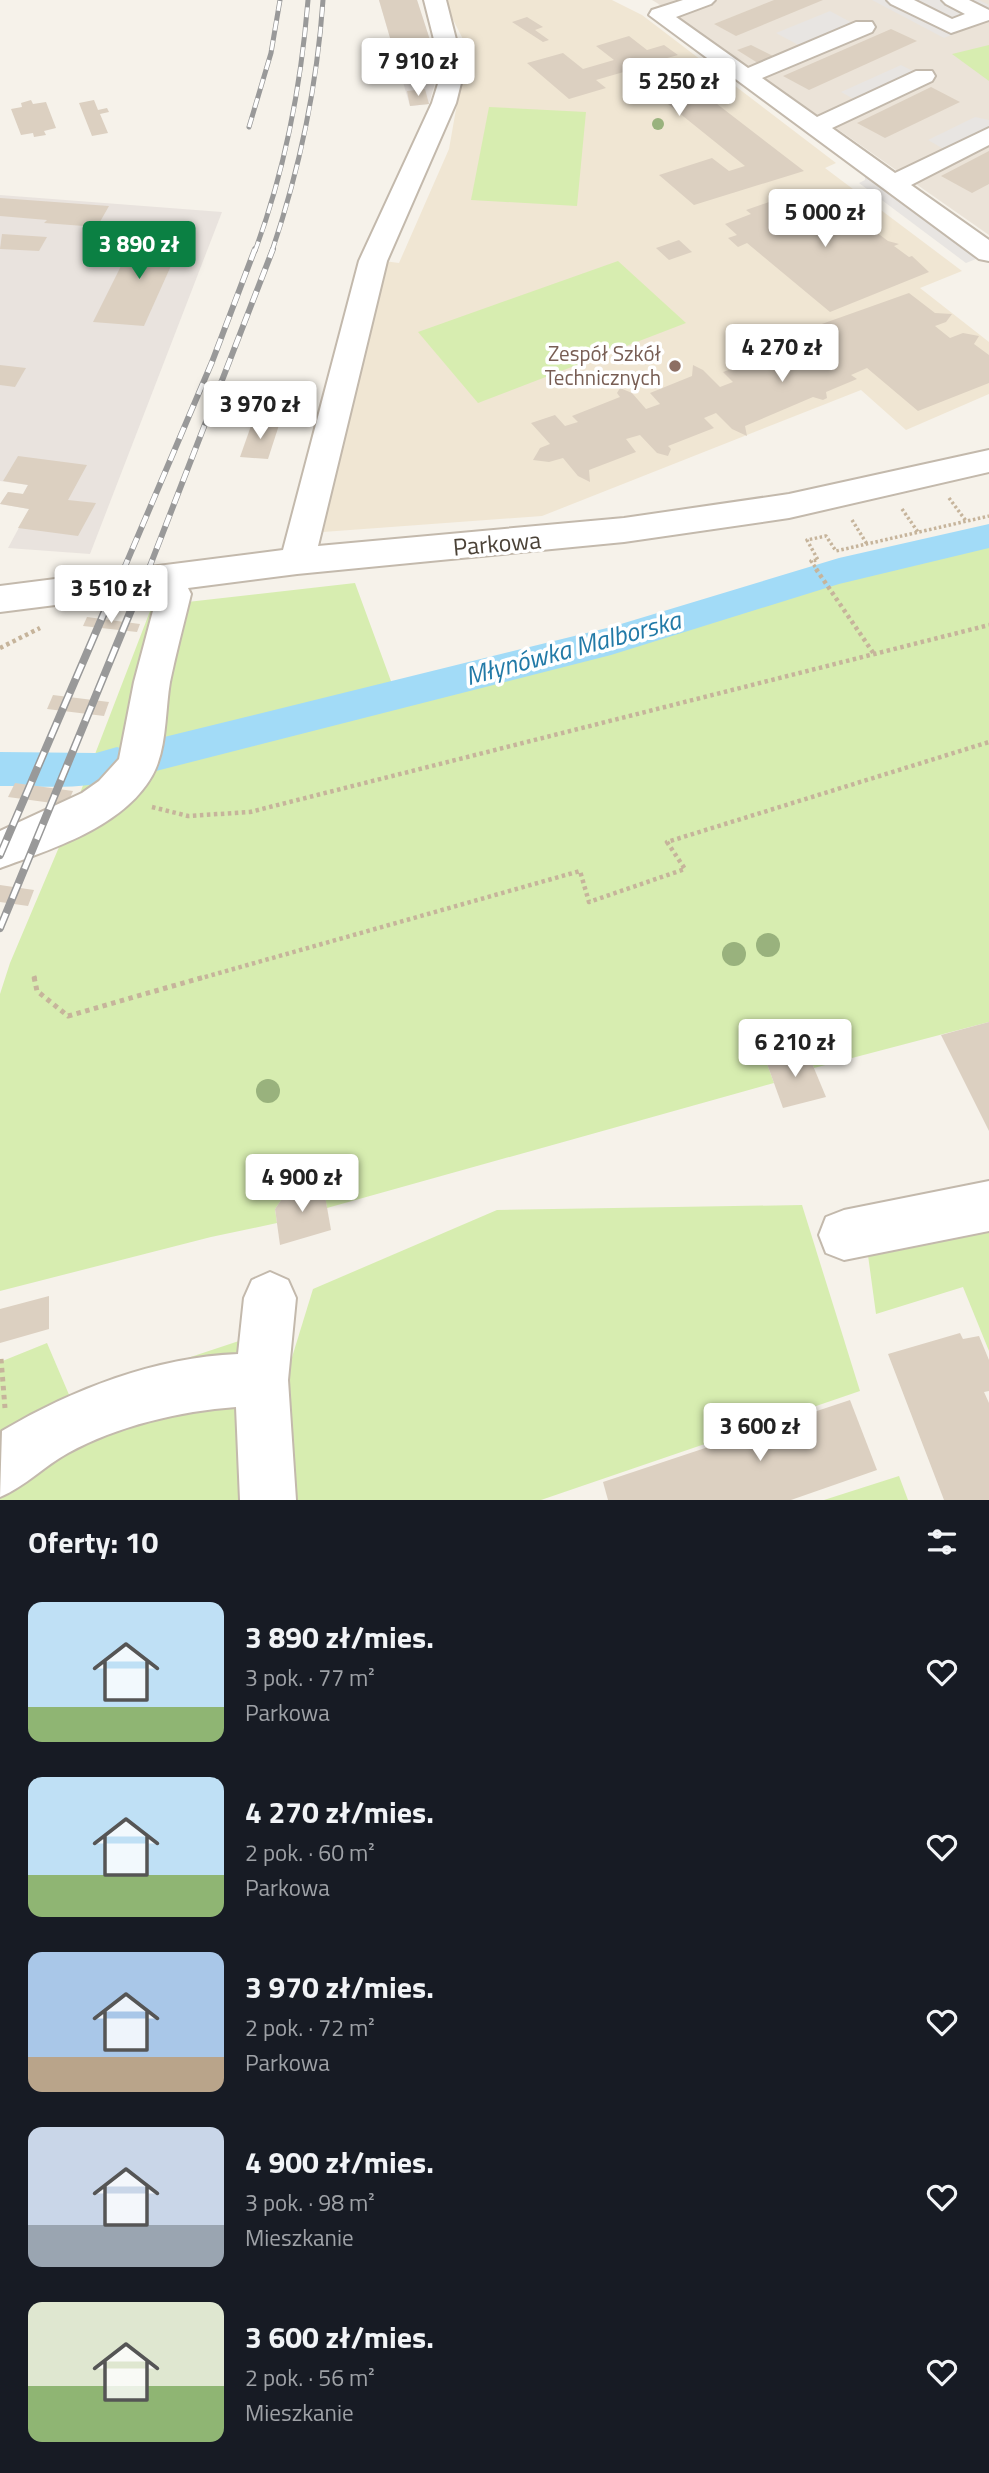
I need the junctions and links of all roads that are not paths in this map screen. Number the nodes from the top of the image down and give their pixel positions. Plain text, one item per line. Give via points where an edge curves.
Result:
1 (435, 0) edge
2 (704, 0) edge
3 (898, 0) edge
4 (953, 0) edge
5 (864, 27) dead end
6 (924, 76) dead end
7 (746, 77) junction
8 (815, 127) junction
9 (989, 135) edge
10 (894, 184) junction
11 (989, 253) edge
12 (989, 461) edge
13 (297, 561) junction
14 (174, 594) dead end
15 (0, 599) edge
16 (0, 850) edge
17 (989, 1206) edge
18 (844, 1235) dead end
19 (270, 1298) dead end
20 (261, 1380) junction
21 (0, 1469) edge
22 (268, 1500) edge

1 - 13 street via 453,71 444,103 373,261
2 - 7 street via 660,15
3 - 4 street via 951,27 983,15
5 - 7 street
6 - 8 street
7 - 8 street
8 - 10 street
9 - 10 street
10 - 11 street
12 - 13 street, Parkowa via 766,510 573,537
13 - 15 street, Parkowa
14 - 16 street via 138,764 123,786 84,813
17 - 18 street
19 - 20 street
20 - 21 street via 238,1379 117,1404 71,1422 9,1458
20 - 22 street

